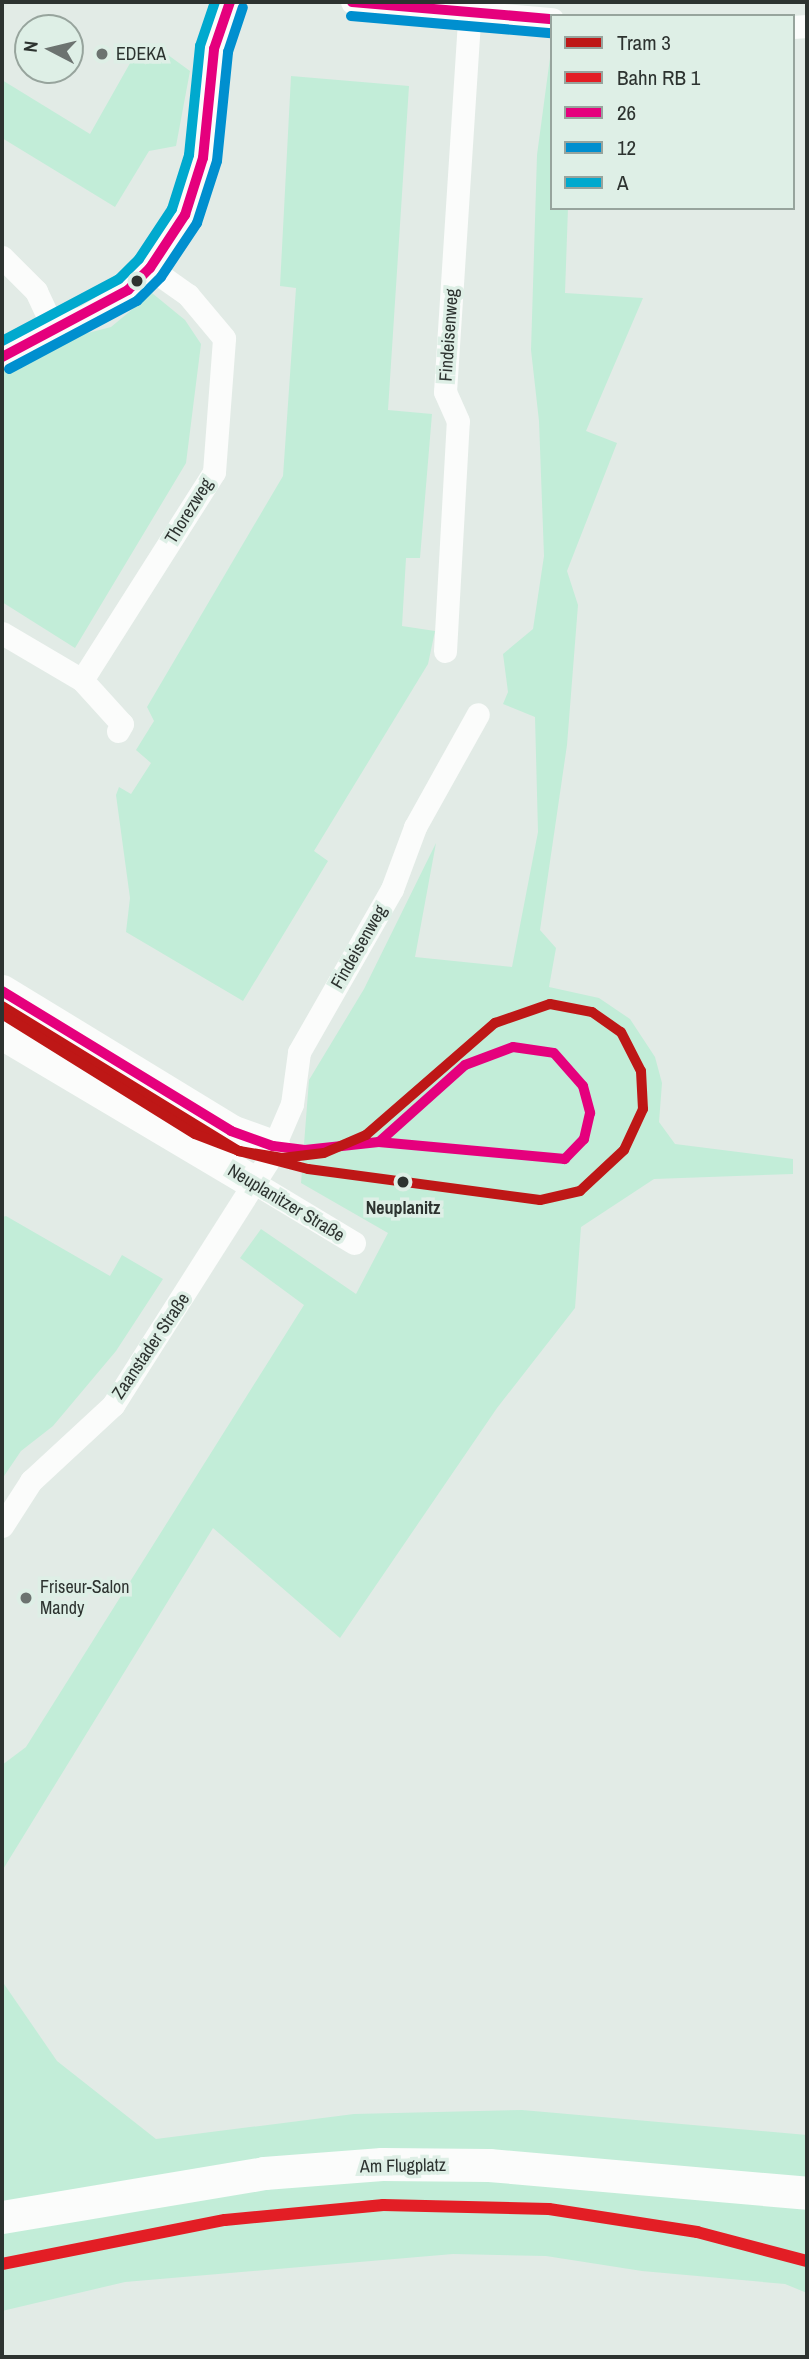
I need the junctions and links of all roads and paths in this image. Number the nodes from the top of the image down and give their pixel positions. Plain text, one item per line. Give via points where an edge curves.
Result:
1 (230, 2) edge
2 (352, 2) edge
3 (469, 16) junction
4 (550, 19) edge
5 (2, 257) edge
6 (150, 268) junction
7 (53, 327) junction
8 (2, 357) edge
9 (2, 633) edge
10 (445, 651) dead end
11 (82, 680) junction
12 (478, 714) dead end
13 (118, 731) dead end
14 (2, 991) edge
15 (2, 1033) edge
16 (273, 1146) junction
17 (253, 1182) junction
18 (354, 1243) dead end
19 (2, 1526) edge
20 (807, 2193) edge
21 (2, 2217) edge

1 - 6 street via 214,49 196,183 184,215
2 - 3 street
3 - 4 street
3 - 10 street, Findeisenweg via 445,392 458,421
5 - 7 street via 36,291
6 - 7 street via 104,306
6 - 11 street, Thorezweg via 188,295 224,338 214,472
7 - 8 street
9 - 11 street
11 - 13 street via 122,724
12 - 16 street, Findeisenweg via 415,827 392,889 299,1052 292,1104
14 - 16 main road, Neuplanitzer Straße via 231,1131
15 - 17 main road, Neuplanitzer Straße
16 - 17 street, Findeisenweg
17 - 18 street, Neuplanitzer Straße
17 - 19 street, Zaanstader Straße via 113,1405 31,1481
20 - 21 main road, Am Flugplatz via 489,2165 382,2164 264,2174

